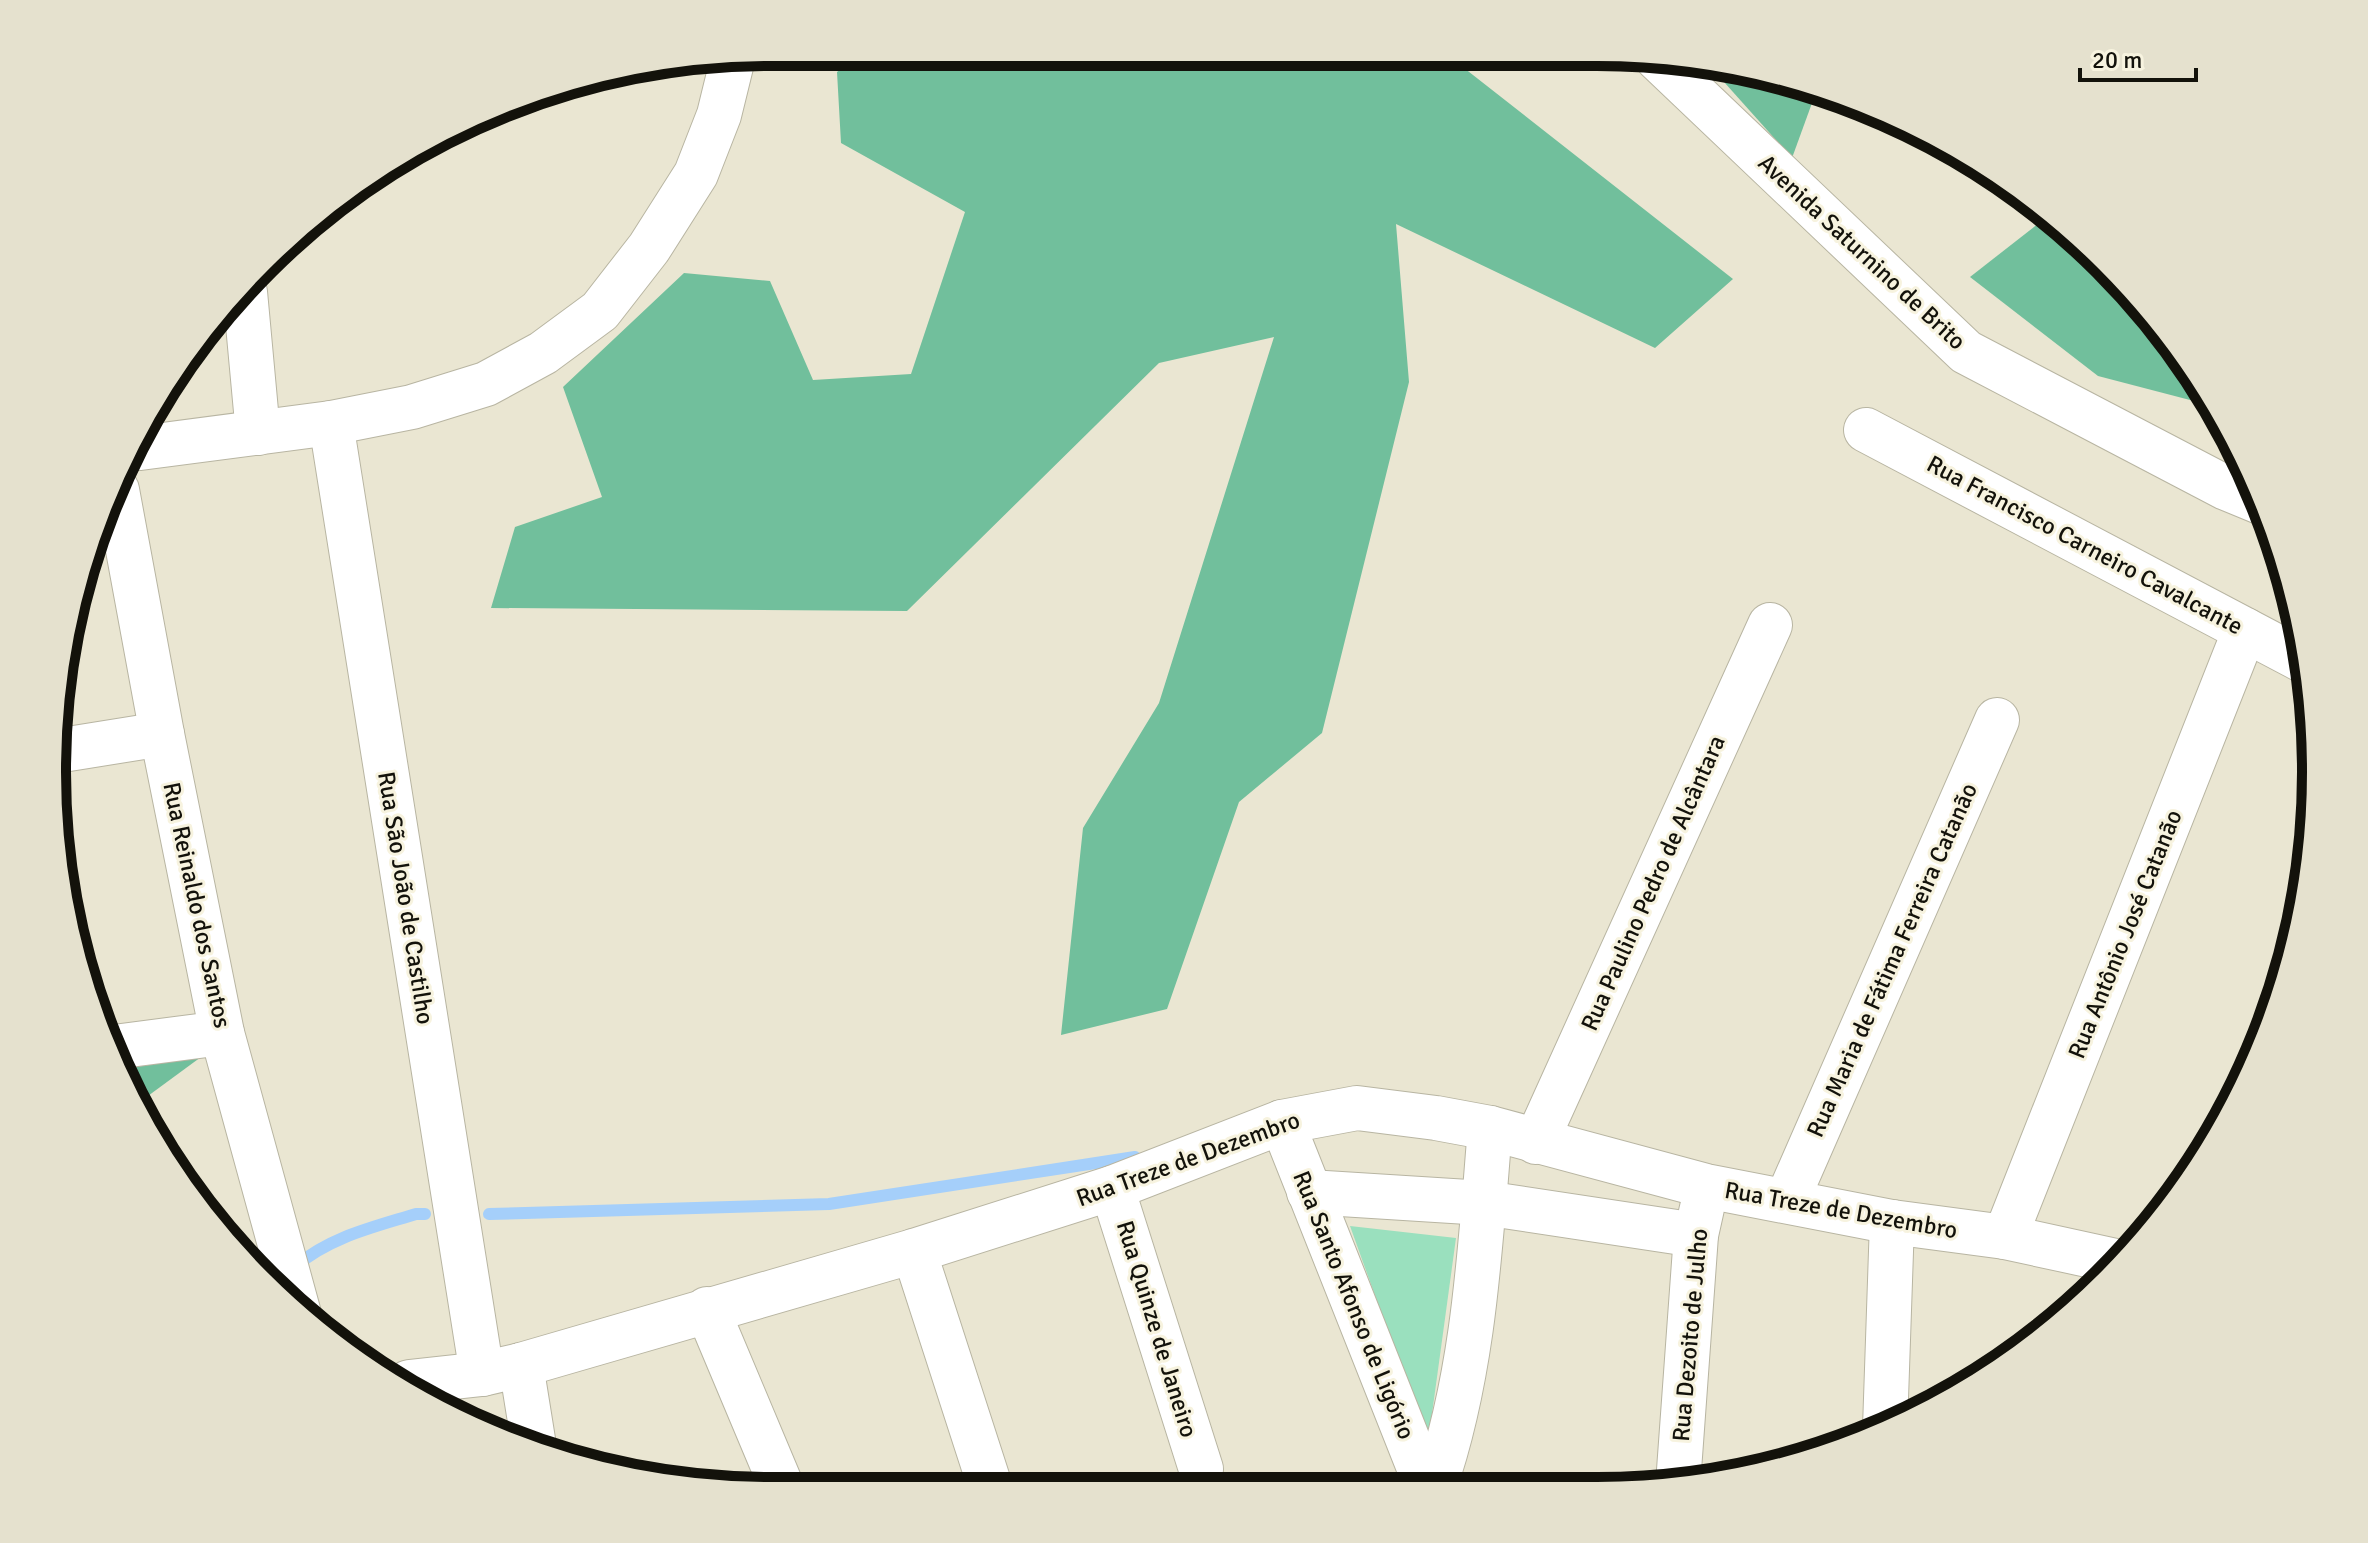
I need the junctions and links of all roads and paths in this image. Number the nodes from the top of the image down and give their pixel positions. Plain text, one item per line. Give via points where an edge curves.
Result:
1 (731, 68) edge
2 (1670, 70) edge
3 (246, 301) edge
4 (331, 423) junction
5 (1866, 430) dead end
6 (258, 433) junction
7 (145, 447) edge
8 (2245, 496) edge
9 (119, 503) edge
10 (1770, 625) dead end
11 (2245, 630) junction
12 (2292, 655) edge
13 (1997, 720) dead end
14 (162, 734) junction
15 (67, 749) edge
16 (222, 1033) junction
17 (122, 1046) edge
18 (1282, 1122) junction
19 (1490, 1128) junction
20 (1536, 1142) junction
21 (1706, 1186) junction
22 (1112, 1188) junction
23 (1309, 1192) junction
24 (1787, 1200) junction
25 (1484, 1203) junction
26 (1892, 1222) junction
27 (1696, 1235) junction
28 (2005, 1237) junction
29 (914, 1251) junction
30 (2106, 1259) edge
31 (292, 1288) edge
32 (707, 1309) junction
33 (502, 1370) junction
34 (417, 1381) edge
35 (1885, 1414) edge
36 (529, 1434) edge
37 (1201, 1469) dead end
38 (1679, 1472) edge
39 (778, 1477) edge
40 (987, 1477) edge
41 (1423, 1477) edge
42 (1438, 1477) edge

1 - 4 street via 696,174 600,311 543,353 486,384 412,407
2 - 8 street, Avenida Saturnino de Brito via 1966,352
3 - 6 street
4 - 6 street
4 - 33 street, Rua São João de Castilho
5 - 11 street, Rua Francisco Carneiro Cavalcante
6 - 7 street
9 - 14 street, Rua Reinaldo dos Santos
10 - 20 street, Rua Paulino Pedro de Alcântara
11 - 12 street, Rua Francisco Carneiro Cavalcante
11 - 28 street, Rua Antônio José Catanão
13 - 24 street, Rua Maria de Fátima Ferreira Catanão
14 - 15 street
14 - 16 street, Rua Reinaldo dos Santos
16 - 17 street
16 - 31 street, Rua Reinaldo dos Santos
18 - 19 street, Rua Treze de Dezembro via 1357,1108
18 - 22 street, Rua Treze de Dezembro
18 - 23 street, Rua Santo Afonso de Ligório
19 - 20 street, Rua Treze de Dezembro
19 - 25 street, Rua Santo Afonso de Ligório
20 - 21 street, Rua Treze de Dezembro
21 - 24 street, Rua Treze de Dezembro
21 - 27 street, Rua Dezoito de Julho
22 - 29 street, Rua Treze de Dezembro
22 - 37 street, Rua Quinze de Janeiro
23 - 25 street
23 - 41 street, Rua Santo Afonso de Ligório
24 - 26 street, Rua Treze de Dezembro
25 - 27 street
25 - 42 street, Rua Santo Afonso de Ligório via 1470,1333
26 - 28 street, Rua Treze de Dezembro
26 - 35 street
27 - 38 street, Rua Dezoito de Julho
28 - 30 street, Rua Treze de Dezembro
29 - 32 street, Rua Treze de Dezembro
29 - 40 street
32 - 33 street, Rua Treze de Dezembro
32 - 39 street
33 - 34 street, Rua Treze de Dezembro
33 - 36 street, Rua São João de Castilho

